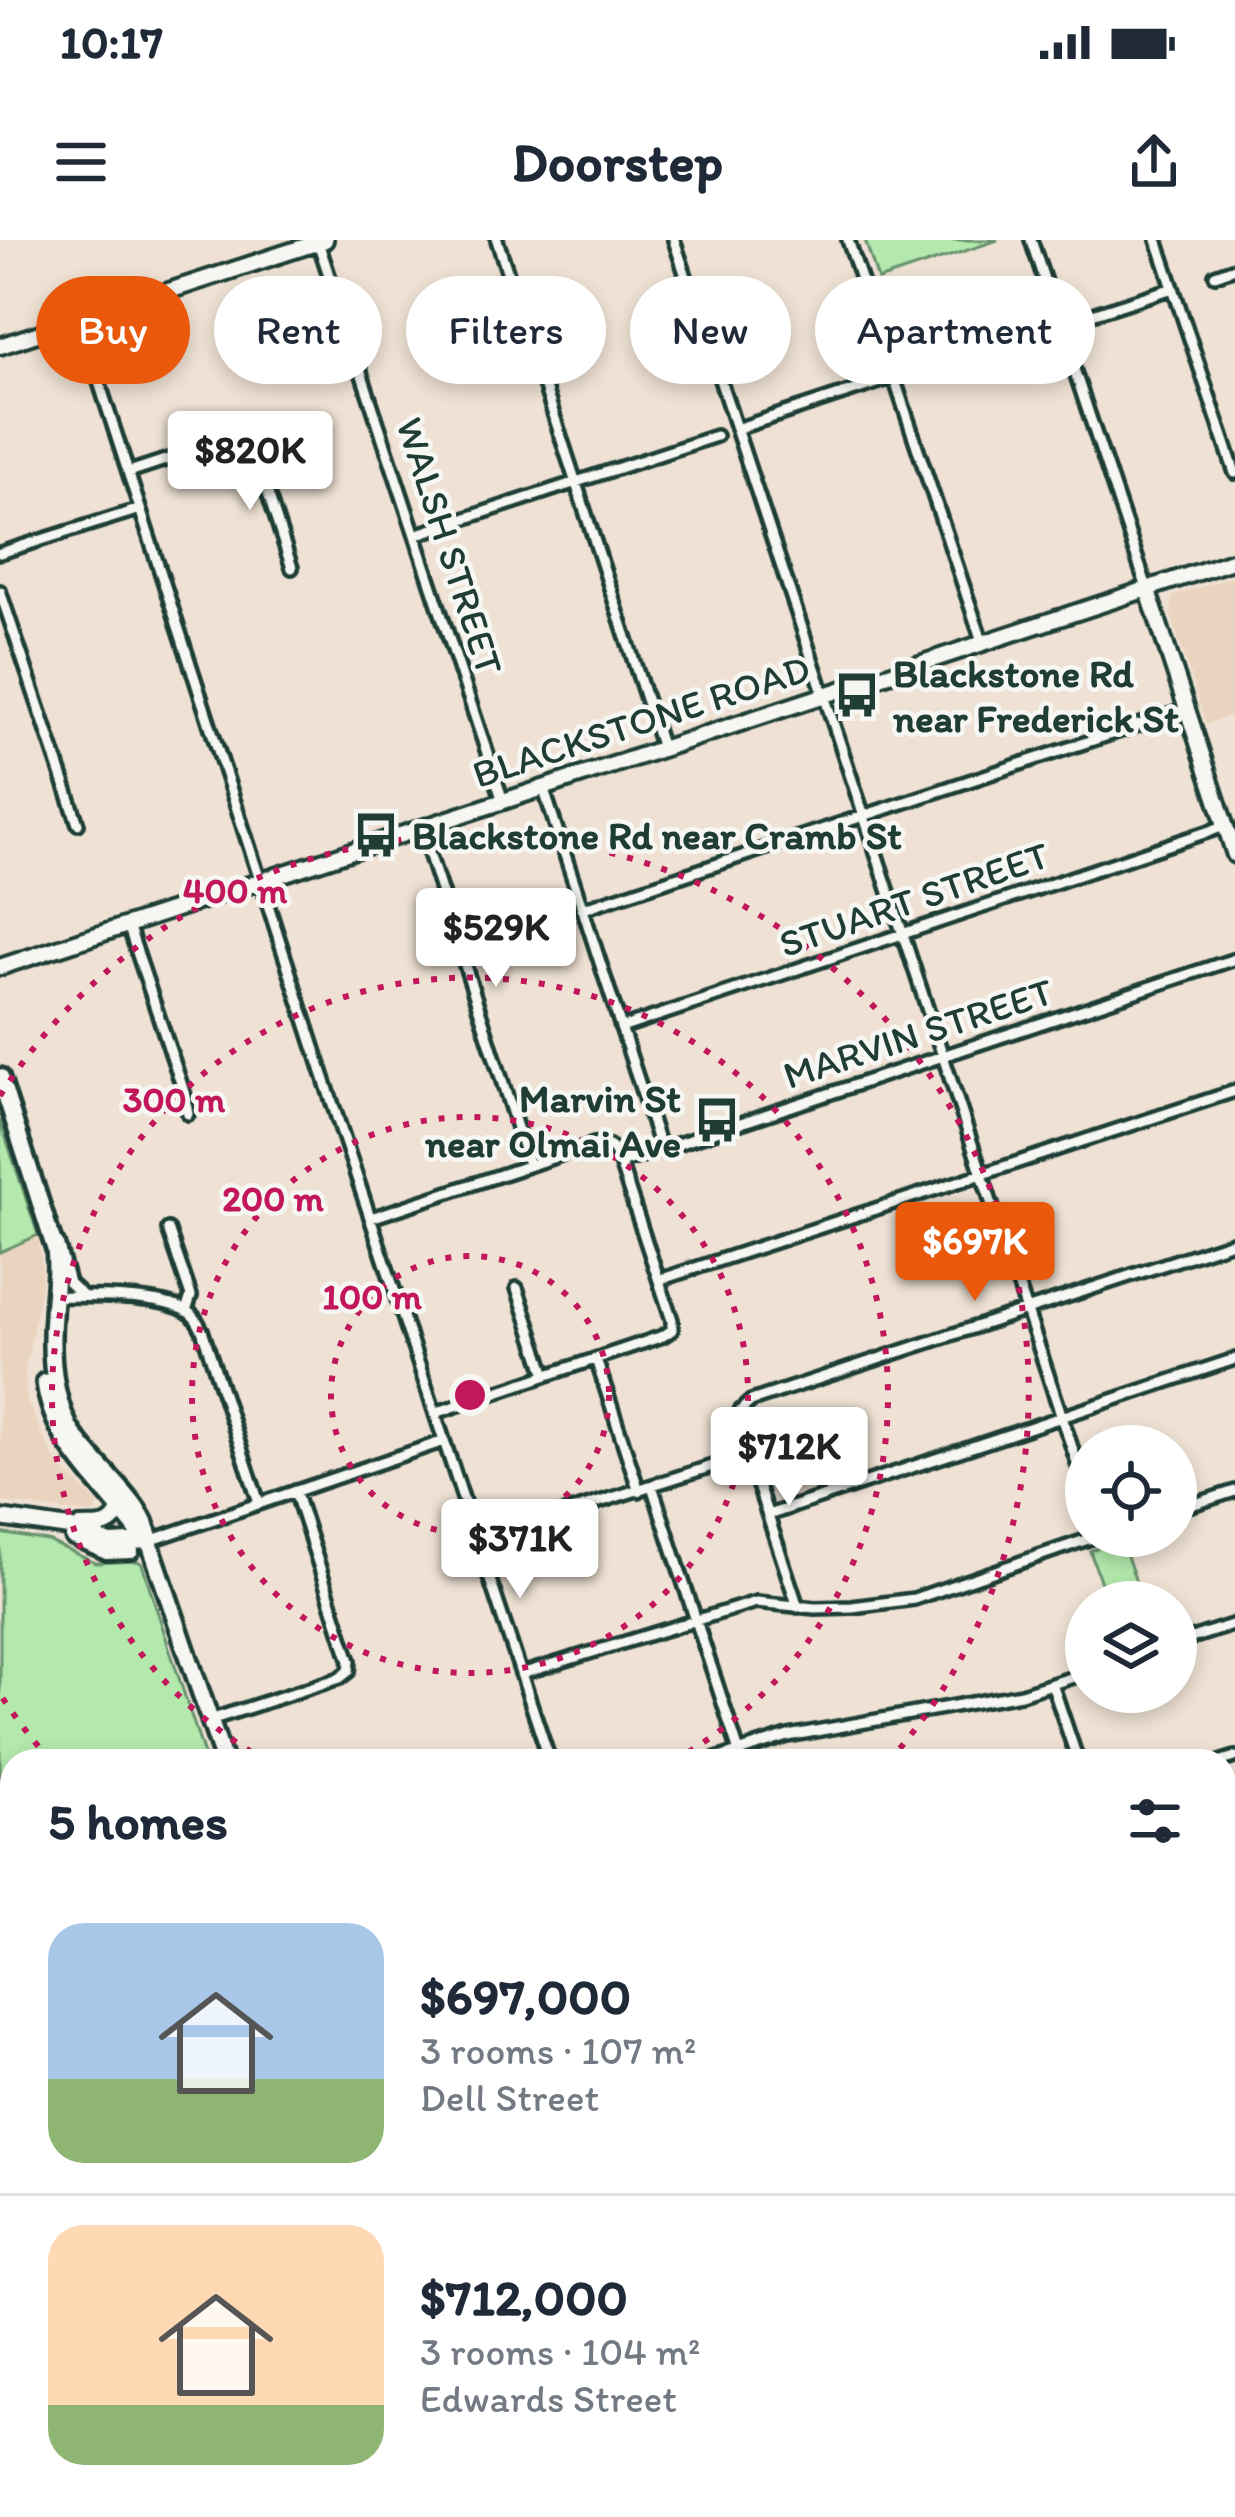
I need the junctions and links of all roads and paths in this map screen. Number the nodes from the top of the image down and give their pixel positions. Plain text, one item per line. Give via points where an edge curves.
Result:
1 (497, 240) edge
2 (674, 240) edge
3 (848, 240) edge
4 (1031, 240) edge
5 (1157, 240) edge
6 (321, 241) edge
7 (276, 249) edge
8 (1235, 268) edge
9 (1215, 274) dead end
10 (860, 276) edge
11 (190, 280) edge
12 (1173, 288) junction
13 (1095, 313) edge
14 (36, 334) edge
15 (0, 346) edge
16 (100, 384) edge
17 (873, 384) edge
18 (896, 384) edge
19 (736, 429) junction
20 (716, 436) dead end
21 (129, 472) junction
22 (1235, 472) edge
23 (576, 482) junction
24 (140, 509) junction
25 (415, 536) junction
26 (0, 553) edge
27 (1235, 560) edge
28 (292, 568) dead end
29 (1147, 588) junction
30 (0, 591) edge
31 (983, 644) junction
32 (823, 696) junction
33 (1187, 709) junction
34 (662, 748) junction
35 (543, 788) junction
36 (503, 801) junction
37 (862, 815) junction
38 (78, 824) dead end
39 (1226, 826) junction
40 (421, 828) junction
41 (1235, 855) edge
42 (261, 880) junction
43 (582, 908) junction
44 (128, 924) junction
45 (903, 934) junction
46 (1235, 959) edge
47 (0, 967) edge
48 (621, 1028) junction
49 (943, 1056) junction
50 (0, 1077) edge
51 (1235, 1091) edge
52 (188, 1114) dead end
53 (661, 1150) junction
54 (620, 1163) junction
55 (529, 1166) junction
56 (982, 1175) junction
57 (371, 1218) junction
58 (168, 1229) dead end
59 (51, 1234) junction
60 (1235, 1241) edge
61 (658, 1280) junction
62 (518, 1288) dead end
63 (55, 1296) junction
64 (86, 1297) junction
65 (1027, 1310) junction
66 (186, 1311) junction
67 (52, 1314) junction
68 (596, 1359) junction
69 (1235, 1359) edge
70 (546, 1375) junction
71 (435, 1413) junction
72 (1062, 1417) junction
73 (1065, 1426) edge
74 (444, 1441) junction
75 (747, 1455) junction
76 (652, 1486) junction
77 (639, 1490) junction
78 (295, 1491) junction
79 (1235, 1491) edge
80 (1197, 1503) edge
81 (117, 1504) junction
82 (259, 1504) junction
83 (768, 1515) junction
84 (0, 1518) edge
85 (41, 1523) junction
86 (68, 1528) junction
87 (149, 1541) junction
88 (477, 1541) junction
89 (1065, 1547) edge
90 (798, 1607) junction
91 (696, 1619) junction
92 (1235, 1624) edge
93 (1197, 1636) edge
94 (521, 1674) junction
95 (1065, 1680) edge
96 (1052, 1684) junction
97 (210, 1720) junction
98 (220, 1749) edge
99 (545, 1749) edge
100 (739, 1749) edge
101 (757, 1749) edge
102 (1074, 1749) edge

1 - 23 street
2 - 19 street
3 - 10 street
4 - 29 street
5 - 12 street
6 - 7 main road
6 - 25 street, WALSH STREET
7 - 11 main road
8 - 9 street
12 - 13 street
12 - 22 street
14 - 15 main road
16 - 21 street
17 - 19 street
18 - 31 street
19 - 32 street
20 - 23 street
21 - 24 street
21 - 28 street via 247,436
23 - 25 street
23 - 34 street
24 - 26 street
24 - 42 street
25 - 36 street, WALSH STREET
27 - 29 main road, BLACKSTONE ROAD
29 - 31 main road, BLACKSTONE ROAD
29 - 33 main road
30 - 38 street
31 - 32 main road, BLACKSTONE ROAD
32 - 34 main road, BLACKSTONE ROAD
32 - 37 street
33 - 37 street
33 - 39 main road
34 - 35 main road, BLACKSTONE ROAD
35 - 36 main road, BLACKSTONE ROAD
35 - 43 street
36 - 40 main road, BLACKSTONE ROAD
37 - 43 street
37 - 45 street
39 - 41 main road
39 - 45 street, STUART STREET
40 - 42 main road, BLACKSTONE ROAD
40 - 55 street
42 - 44 main road, BLACKSTONE ROAD
42 - 57 street
43 - 48 street
44 - 47 main road, BLACKSTONE ROAD
44 - 52 street
45 - 48 street, STUART STREET
45 - 49 street
46 - 49 street, MARVIN STREET
48 - 53 street
49 - 53 street, MARVIN STREET
49 - 56 street
50 - 59 main road
51 - 56 street
53 - 54 street, MARVIN STREET
54 - 55 street via 601,1144
54 - 61 street
55 - 57 street
56 - 61 street
56 - 65 street
57 - 71 street
58 - 66 street via 191,1296
59 - 63 main road
59 - 64 street via 70,1284
60 - 65 street
61 - 68 street via 672,1330
62 - 70 street
63 - 64 street
63 - 67 main road
64 - 66 street
65 - 72 street
65 - 75 street via 752,1401 737,1422
66 - 82 street via 203,1334
67 - 81 main road via 44,1370 52,1417
67 - 87 main road via 63,1414 144,1519
68 - 70 street
68 - 77 street
69 - 72 street
70 - 71 street
71 - 74 street
72 - 73 street
72 - 83 street
74 - 78 street
74 - 88 street
75 - 76 street
75 - 83 street
76 - 77 street
76 - 91 street
77 - 88 street
78 - 82 street
78 - 97 street via 349,1671
79 - 80 street
81 - 86 main road via 105,1526
81 - 87 main road
82 - 87 street
83 - 90 street
84 - 85 main road
85 - 86 main road
85 - 87 main road via 111,1552
86 - 87 main road via 111,1543
87 - 97 main road
88 - 94 street
89 - 90 street via 914,1599
90 - 91 street via 756,1602
91 - 94 street
91 - 100 street
92 - 93 street
94 - 99 street
95 - 96 street
96 - 101 street via 788,1736
96 - 102 street
97 - 98 main road

